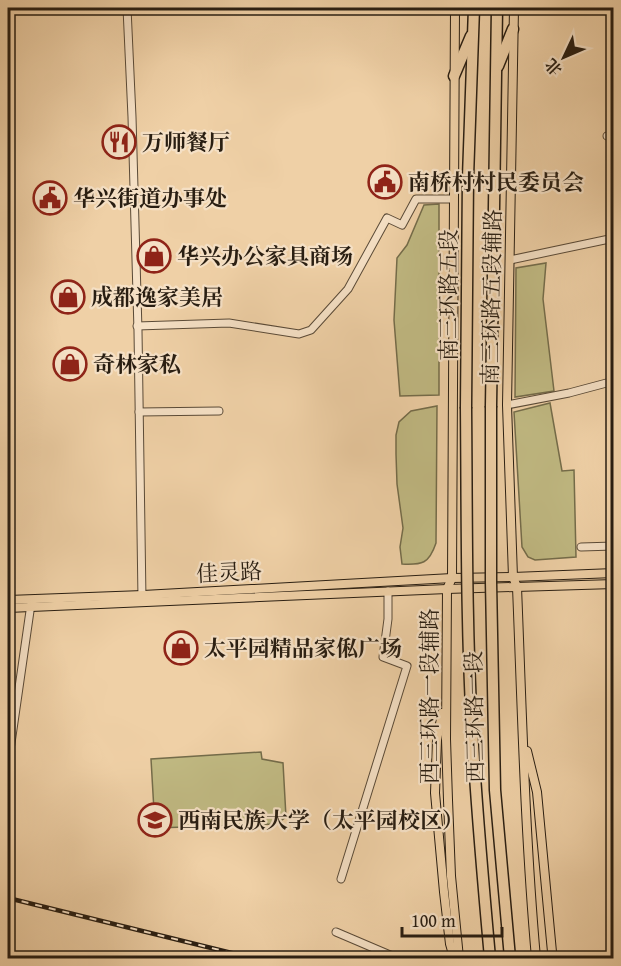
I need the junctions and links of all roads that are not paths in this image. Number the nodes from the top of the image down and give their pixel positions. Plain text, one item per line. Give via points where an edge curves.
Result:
1 (127, 8) edge
2 (455, 8) edge
3 (474, 8) edge
4 (497, 8) edge
5 (514, 8) edge
6 (513, 29) junction
7 (473, 30) junction
8 (495, 75) junction
9 (453, 76) junction
10 (453, 199) junction
11 (614, 238) edge
12 (510, 260) junction
13 (137, 326) junction
14 (614, 381) edge
15 (507, 405) junction
16 (219, 411) dead end
17 (139, 412) junction
18 (614, 546) edge
19 (581, 547) dead end
20 (614, 573) edge
21 (513, 577) junction
22 (452, 578) junction
23 (468, 582) joint
24 (491, 582) joint
25 (614, 584) edge
26 (517, 587) junction
27 (447, 589) junction
28 (388, 591) junction
29 (142, 598) junction
30 (31, 603) junction
31 (8, 606) edge
32 (446, 695) junction
33 (522, 733) junction
34 (8, 764) edge
35 (341, 879) dead end
36 (336, 932) dead end
37 (397, 958) edge
38 (454, 958) edge
39 (459, 958) edge
40 (490, 958) edge
41 (510, 958) edge
42 (536, 958) edge
43 (551, 958) edge

1 - 13 street
2 - 9 main road, 南三环路五段辅路
3 - 7 highway, 南三环路五段
4 - 8 highway, 南三环路五段
5 - 6 main road, 南三环路五段辅路
6 - 8 highway
6 - 12 main road, 南三环路五段辅路
7 - 9 highway
7 - 23 highway, 南三环路五段, bridge via 468,177
8 - 24 highway, 南三环路五段, bridge
9 - 10 main road, 南三环路五段辅路
10 - 13 street via 416,199 402,225 387,218 348,289 311,330 299,334 230,323
10 - 22 main road, 南三环路五段辅路
11 - 12 street
12 - 15 main road, 南三环路五段辅路
13 - 17 street
14 - 15 street
15 - 21 main road, 南三环路五段辅路
16 - 17 street
17 - 29 street
18 - 19 street
20 - 21 main road, 佳灵路
21 - 22 main road, 佳灵路
21 - 26 main road, 南三环路五段辅路
22 - 27 main road, 西三环路一段辅路
22 - 29 main road, 佳灵路
23 - 40 highway, 西三环路一段, bridge via 471,725
24 - 41 highway, 西三环路一段, bridge via 495,790
25 - 26 main road, 佳灵路
26 - 27 main road, 佳灵路
26 - 33 main road
27 - 28 main road, 佳灵路
27 - 32 main road, 西三环路一段辅路
28 - 29 main road, 佳灵路
28 - 35 street via 383,657 407,666
29 - 30 main road, 佳灵路
30 - 31 main road, 佳灵路
30 - 34 street
32 - 38 main road via 437,740 435,793
32 - 39 main road, 西三环路一段辅路 via 451,876
33 - 42 main road
33 - 43 main road via 537,792
36 - 37 street

